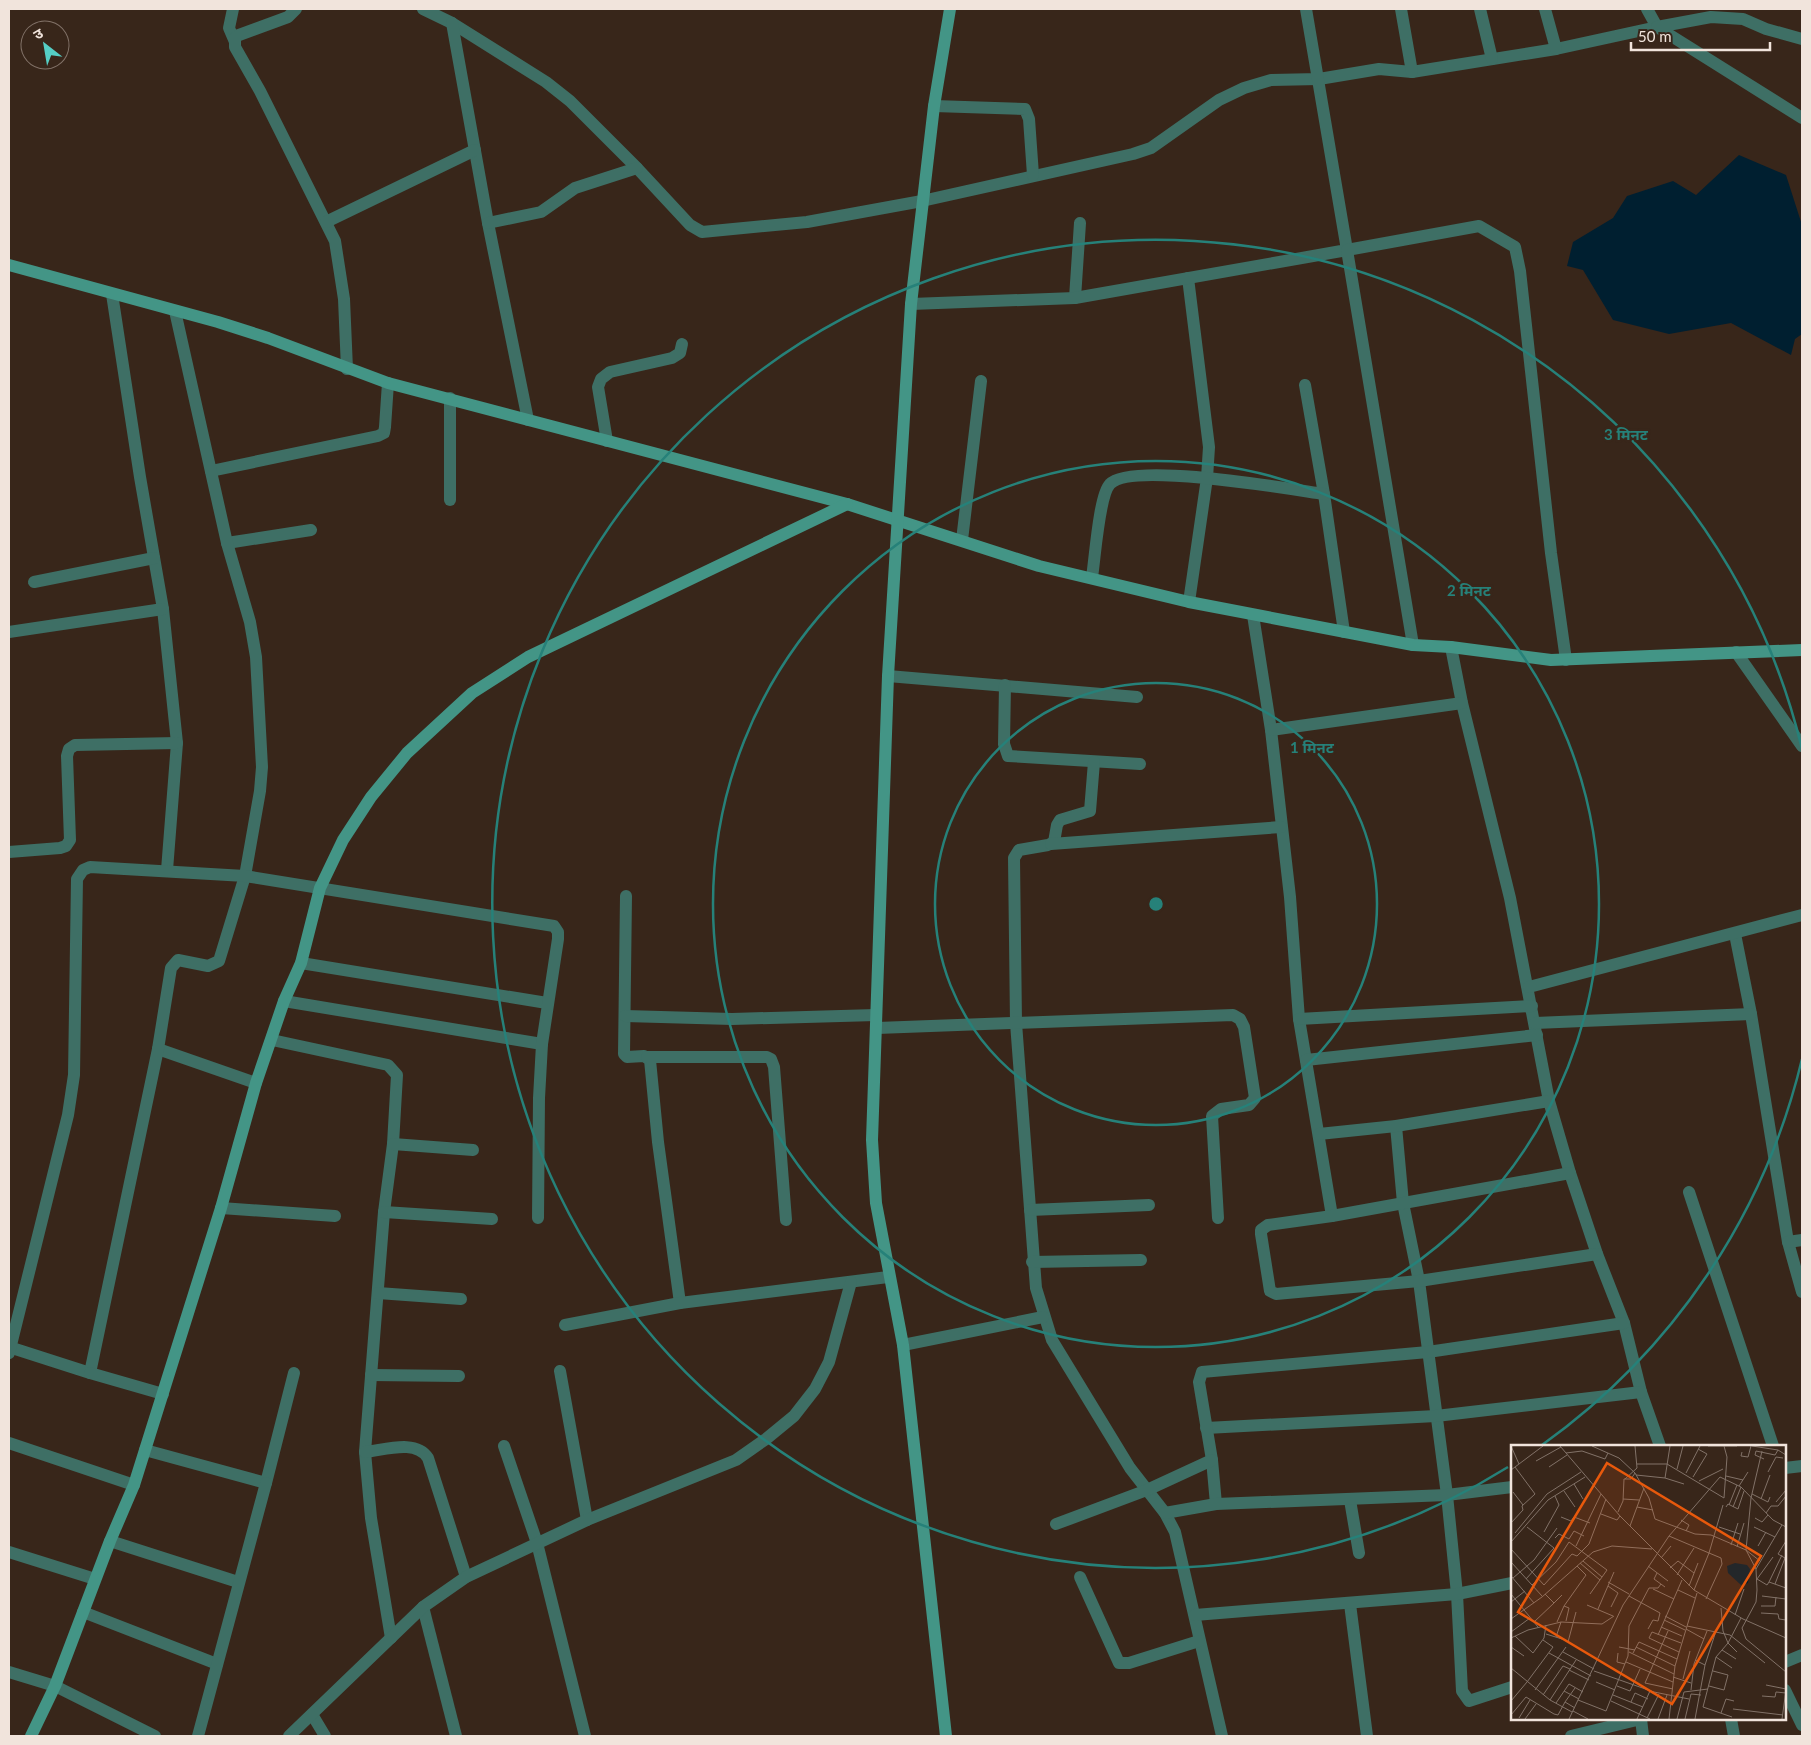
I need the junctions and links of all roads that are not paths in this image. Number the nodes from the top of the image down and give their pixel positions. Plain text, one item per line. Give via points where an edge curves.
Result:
1 (233, 9) edge
2 (296, 9) edge
3 (422, 9) edge
4 (950, 9) edge
5 (1306, 9) edge
6 (1401, 9) edge
7 (1480, 9) edge
8 (1545, 9) edge
9 (1647, 9) edge
10 (452, 23) junction
11 (1657, 28) junction
12 (1802, 39) edge
13 (235, 42) junction
14 (1556, 49) junction
15 (1492, 59) junction
16 (1412, 72) junction
17 (1319, 79) junction
18 (934, 106) junction
19 (1802, 118) edge
20 (474, 150) junction
21 (637, 168) junction
22 (1033, 175) junction
23 (922, 201) junction
24 (326, 222) junction
25 (488, 223) junction
26 (1080, 223) dead end
27 (1347, 250) junction
28 (9, 265) edge
29 (1188, 278) junction
30 (112, 294) junction
31 (1075, 298) junction
32 (910, 304) junction
33 (175, 311) junction
34 (682, 344) dead end
35 (347, 369) junction
36 (981, 381) dead end
37 (388, 383) junction
38 (1305, 385) dead end
39 (450, 398) junction
40 (528, 420) junction
41 (607, 441) junction
42 (211, 471) junction
43 (1207, 478) junction
44 (1324, 494) junction
45 (450, 500) dead end
46 (847, 504) junction
47 (897, 522) junction
48 (311, 530) dead end
49 (962, 540) junction
50 (227, 543) junction
51 (154, 558) junction
52 (1092, 577) junction
53 (34, 582) dead end
54 (1189, 602) junction
55 (163, 609) junction
56 (1253, 615) junction
57 (9, 632) edge
58 (1344, 632) junction
59 (1413, 645) junction
60 (1451, 647) junction
61 (1802, 650) edge
62 (1736, 652) junction
63 (1566, 660) junction
64 (888, 676) junction
65 (1005, 685) junction
66 (1137, 698) dead end
67 (1462, 704) junction
68 (1271, 730) junction
69 (177, 744) junction
70 (1802, 746) edge
71 (1094, 762) junction
72 (1140, 764) dead end
73 (1281, 827) junction
74 (1051, 844) junction
75 (9, 852) edge
76 (167, 870) junction
77 (245, 876) junction
78 (320, 888) junction
79 (626, 896) dead end
80 (1802, 915) edge
81 (1735, 934) junction
82 (301, 963) junction
83 (1529, 987) junction
84 (284, 1001) junction
85 (547, 1003) junction
86 (1532, 1006) junction
87 (1751, 1014) junction
88 (876, 1015) junction
89 (625, 1016) junction
90 (1299, 1019) junction
91 (1016, 1023) junction
92 (876, 1028) junction
93 (1536, 1029) junction
94 (272, 1040) junction
95 (542, 1044) junction
96 (158, 1049) junction
97 (647, 1057) junction
98 (1306, 1060) junction
99 (256, 1083) junction
100 (1550, 1102) junction
101 (1396, 1126) junction
102 (1319, 1134) junction
103 (393, 1144) junction
104 (473, 1150) dead end
105 (1570, 1173) junction
106 (1689, 1192) dead end
107 (1404, 1203) junction
108 (1149, 1204) dead end
109 (221, 1208) junction
110 (1030, 1210) junction
111 (384, 1212) junction
112 (335, 1216) dead end
113 (1332, 1216) junction
114 (538, 1218) dead end
115 (1218, 1218) dead end
116 (492, 1219) dead end
117 (786, 1220) dead end
118 (1802, 1240) edge
119 (1788, 1242) junction
120 (1598, 1254) junction
121 (1141, 1260) dead end
122 (1032, 1262) junction
123 (888, 1277) junction
124 (1418, 1281) junction
125 (852, 1282) junction
126 (1802, 1292) edge
127 (378, 1293) junction
128 (461, 1299) dead end
129 (680, 1303) junction
130 (1043, 1317) junction
131 (1624, 1323) junction
132 (565, 1325) dead end
133 (903, 1346) junction
134 (9, 1349) edge
135 (1428, 1352) junction
136 (560, 1371) dead end
137 (294, 1373) dead end
138 (90, 1374) junction
139 (371, 1375) junction
140 (459, 1376) dead end
141 (1641, 1392) junction
142 (163, 1394) junction
143 (1436, 1416) junction
144 (1206, 1428) junction
145 (9, 1443) edge
146 (1660, 1445) edge
147 (1773, 1445) edge
148 (504, 1446) dead end
149 (145, 1450) junction
150 (365, 1452) junction
151 (1212, 1460) junction
152 (1802, 1466) edge
153 (1786, 1468) edge
154 (266, 1483) junction
155 (134, 1485) junction
156 (1511, 1487) edge
157 (1147, 1490) junction
158 (1447, 1495) junction
159 (1350, 1500) junction
160 (1216, 1504) junction
161 (1165, 1513) junction
162 (587, 1520) junction
163 (1056, 1524) dead end
164 (110, 1541) junction
165 (537, 1543) junction
166 (9, 1552) edge
167 (1359, 1553) dead end
168 (466, 1577) junction
169 (1080, 1577) dead end
170 (95, 1579) junction
171 (238, 1582) junction
172 (1511, 1583) edge
173 (1457, 1594) junction
174 (1350, 1604) junction
175 (424, 1607) junction
176 (83, 1612) junction
177 (1195, 1615) junction
178 (391, 1638) junction
179 (1199, 1641) junction
180 (1802, 1655) edge
181 (1786, 1662) edge
182 (217, 1664) junction
183 (9, 1672) edge
184 (55, 1686) junction
185 (1511, 1687) edge
186 (1786, 1692) edge
187 (313, 1716) junction
188 (1637, 1720) edge
189 (1641, 1720) edge
190 (1731, 1720) edge
191 (1802, 1725) edge
192 (138, 1733) edge
193 (31, 1736) edge
194 (155, 1736) edge
195 (198, 1736) edge
196 (289, 1736) edge
197 (324, 1736) edge
198 (456, 1736) edge
199 (585, 1736) edge
200 (946, 1736) edge
201 (1222, 1736) edge
202 (1367, 1736) edge
203 (1572, 1736) edge
204 (1644, 1736) edge
205 (1734, 1736) edge

1 - 13 street via 229,28
2 - 13 street via 288,17 239,36
3 - 10 street
4 - 18 street
5 - 17 street
6 - 16 street
7 - 15 street
8 - 14 street
9 - 11 street
10 - 20 street
10 - 21 street via 546,82 570,101
11 - 12 street via 1711,17 1743,19
11 - 14 street
11 - 19 street
13 - 24 street
14 - 15 street
15 - 16 street
16 - 17 street via 1379,69
17 - 22 street via 1271,80 1244,88 1220,100 1151,148
17 - 27 street
18 - 22 street via 1025,109
18 - 23 street
20 - 24 street
20 - 25 street
21 - 23 street via 690,225 702,232 807,222
21 - 25 street via 575,188 540,212
22 - 23 street
23 - 32 street
24 - 35 street via 335,241 339,264
25 - 40 street
26 - 31 street
27 - 29 street
27 - 59 street
27 - 63 street via 1479,226 1515,247
28 - 30 street
29 - 31 street
29 - 43 street via 1205,400 1209,447
30 - 33 street
30 - 51 street
31 - 32 street
32 - 47 street
33 - 35 street via 268,338
33 - 42 street
34 - 41 street via 680,352 672,358 610,372 601,379 598,387
35 - 37 street
36 - 49 street
37 - 39 street
37 - 42 street via 384,433 378,436
38 - 44 street
39 - 40 street
39 - 45 street
40 - 41 street
41 - 46 street
42 - 50 street
43 - 44 street
43 - 52 street via 1141,474 1123,477 1110,484 1103,497
43 - 54 street
44 - 58 street
46 - 47 street
46 - 78 street via 528,657 472,693 407,753 371,796 343,840
47 - 49 street
47 - 64 street
48 - 50 street
49 - 52 street via 1038,566
50 - 77 street via 250,622 262,767 257,819
51 - 53 street
51 - 55 street
52 - 54 street
54 - 56 street
55 - 57 street
55 - 69 street
56 - 58 street
56 - 68 street
58 - 59 street
59 - 60 street
60 - 63 street
60 - 67 street
61 - 62 street
62 - 63 street
62 - 70 street
64 - 65 street
64 - 88 street
65 - 66 street
65 - 71 street via 1004,744 1008,756
67 - 68 street
67 - 83 street
68 - 73 street
69 - 75 street via 75,745 67,756 70,840 60,848
69 - 76 street
71 - 72 street
71 - 74 street via 1090,811 1060,820
73 - 74 street
73 - 90 street via 1290,896
74 - 91 street via 1022,848 1014,858
76 - 77 street
76 - 134 street via 90,867 78,874 74,1075 59,1154
77 - 78 street
77 - 96 street via 219,962 208,966 178,960 171,968
78 - 82 street
78 - 85 street via 554,926 558,939
79 - 89 street
80 - 81 street
81 - 83 street
81 - 87 street
82 - 84 street
82 - 85 street
83 - 86 street
84 - 94 street
84 - 95 street
85 - 95 street
86 - 90 street
86 - 93 street
87 - 93 street
87 - 119 street
88 - 89 street via 732,1019
88 - 92 street
89 - 97 street via 625,1056
90 - 98 street
91 - 92 street
91 - 110 street
91 - 115 street via 1227,1014 1240,1019 1244,1027 1254,1098 1249,1105 1221,1109 1212,1116
92 - 123 street via 872,1140 876,1203
93 - 98 street
93 - 100 street
94 - 99 street
94 - 103 street via 392,1067 397,1075
95 - 114 street
96 - 99 street
96 - 138 street
97 - 117 street via 771,1059
97 - 129 street via 650,1060
98 - 102 street
99 - 109 street
100 - 101 street
100 - 105 street
101 - 102 street
101 - 107 street
102 - 113 street
103 - 104 street
103 - 111 street
105 - 107 street
105 - 120 street
106 - 147 street
107 - 113 street
107 - 124 street
108 - 110 street
109 - 112 street
109 - 142 street
110 - 122 street
111 - 116 street
111 - 127 street
113 - 124 street via 1268,1225 1262,1230 1272,1294
118 - 119 street
119 - 126 street
120 - 124 street
120 - 131 street
121 - 122 street
122 - 130 street
123 - 125 street
123 - 133 street
124 - 135 street
125 - 129 street
125 - 162 street via 829,1362 815,1389 794,1416 736,1460
127 - 128 street
127 - 139 street
129 - 132 street
130 - 133 street
130 - 157 street via 1071,1373
131 - 135 street
131 - 141 street
133 - 200 street
134 - 138 street
135 - 143 street
135 - 144 street via 1202,1372 1198,1382
136 - 162 street
137 - 154 street
138 - 142 street
139 - 140 street
139 - 150 street
141 - 143 street
141 - 146 street
142 - 149 street
143 - 144 street
143 - 158 street
144 - 151 street
145 - 155 street
148 - 165 street
149 - 154 street
149 - 155 street
150 - 168 street via 412,1447 424,1451
150 - 178 street via 371,1518
151 - 157 street
151 - 160 street
152 - 153 street
154 - 171 street
155 - 164 street
156 - 158 street
157 - 161 street
157 - 163 street
158 - 159 street
158 - 173 street
159 - 160 street
159 - 167 street
160 - 161 street
161 - 177 street via 1181,1552
162 - 165 street
164 - 170 street
164 - 171 street
165 - 168 street
165 - 199 street
166 - 170 street
168 - 175 street
169 - 179 street via 1119,1663 1129,1663
170 - 176 street
171 - 182 street
172 - 173 street
173 - 174 street
173 - 185 street via 1464,1697 1469,1701 1475,1700
174 - 177 street
174 - 202 street
175 - 178 street
175 - 198 street
176 - 182 street
176 - 184 street
177 - 179 street
178 - 187 street
179 - 201 street
180 - 181 street
182 - 195 street
183 - 184 street
184 - 192 street
184 - 193 street
186 - 191 street
187 - 196 street
187 - 197 street
188 - 203 street
189 - 204 street
190 - 205 street
192 - 194 street

